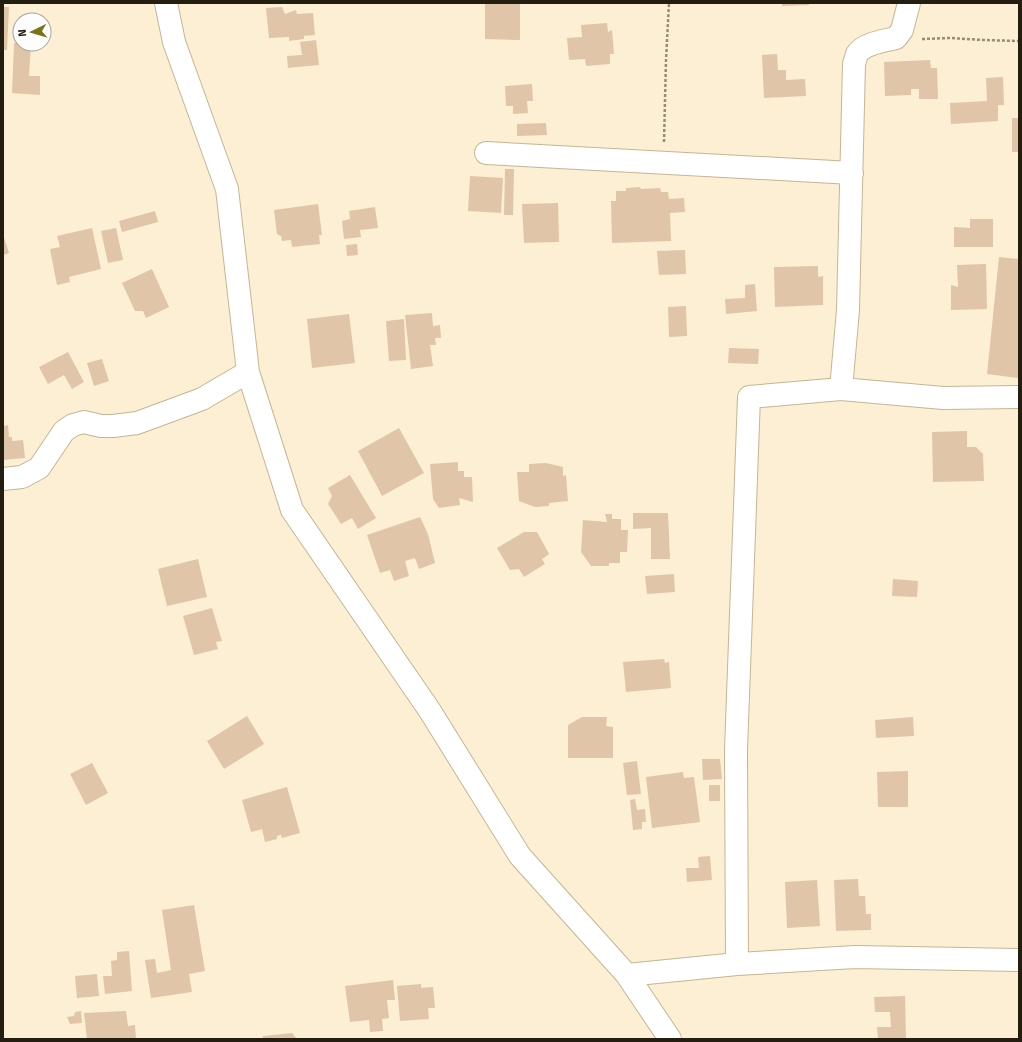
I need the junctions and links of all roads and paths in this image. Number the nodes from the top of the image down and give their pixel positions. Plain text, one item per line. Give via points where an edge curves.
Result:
1 (166, 3) edge
2 (669, 3) edge
3 (909, 3) edge
4 (896, 38) junction
5 (1019, 41) edge
6 (486, 154) dead end
7 (664, 163) junction
8 (852, 173) junction
9 (248, 372) junction
10 (841, 389) junction
11 (1019, 397) edge
12 (3, 480) edge
13 (1019, 960) edge
14 (737, 964) junction
15 (627, 975) junction
16 (670, 1039) edge

1 - 9 street via 174,42 227,189
2 - 7 path
3 - 4 street via 902,30
4 - 5 path
4 - 8 street via 867,46 858,53 854,64
6 - 7 street
7 - 8 street
8 - 10 street via 848,310
9 - 12 street via 202,399 137,423 101,426 84,422 73,425 64,431 39,468 22,477
9 - 15 street via 292,510 430,711 520,856
10 - 11 street via 943,398
10 - 14 street via 749,397 736,750
13 - 14 street via 855,957
14 - 15 street
15 - 16 street

